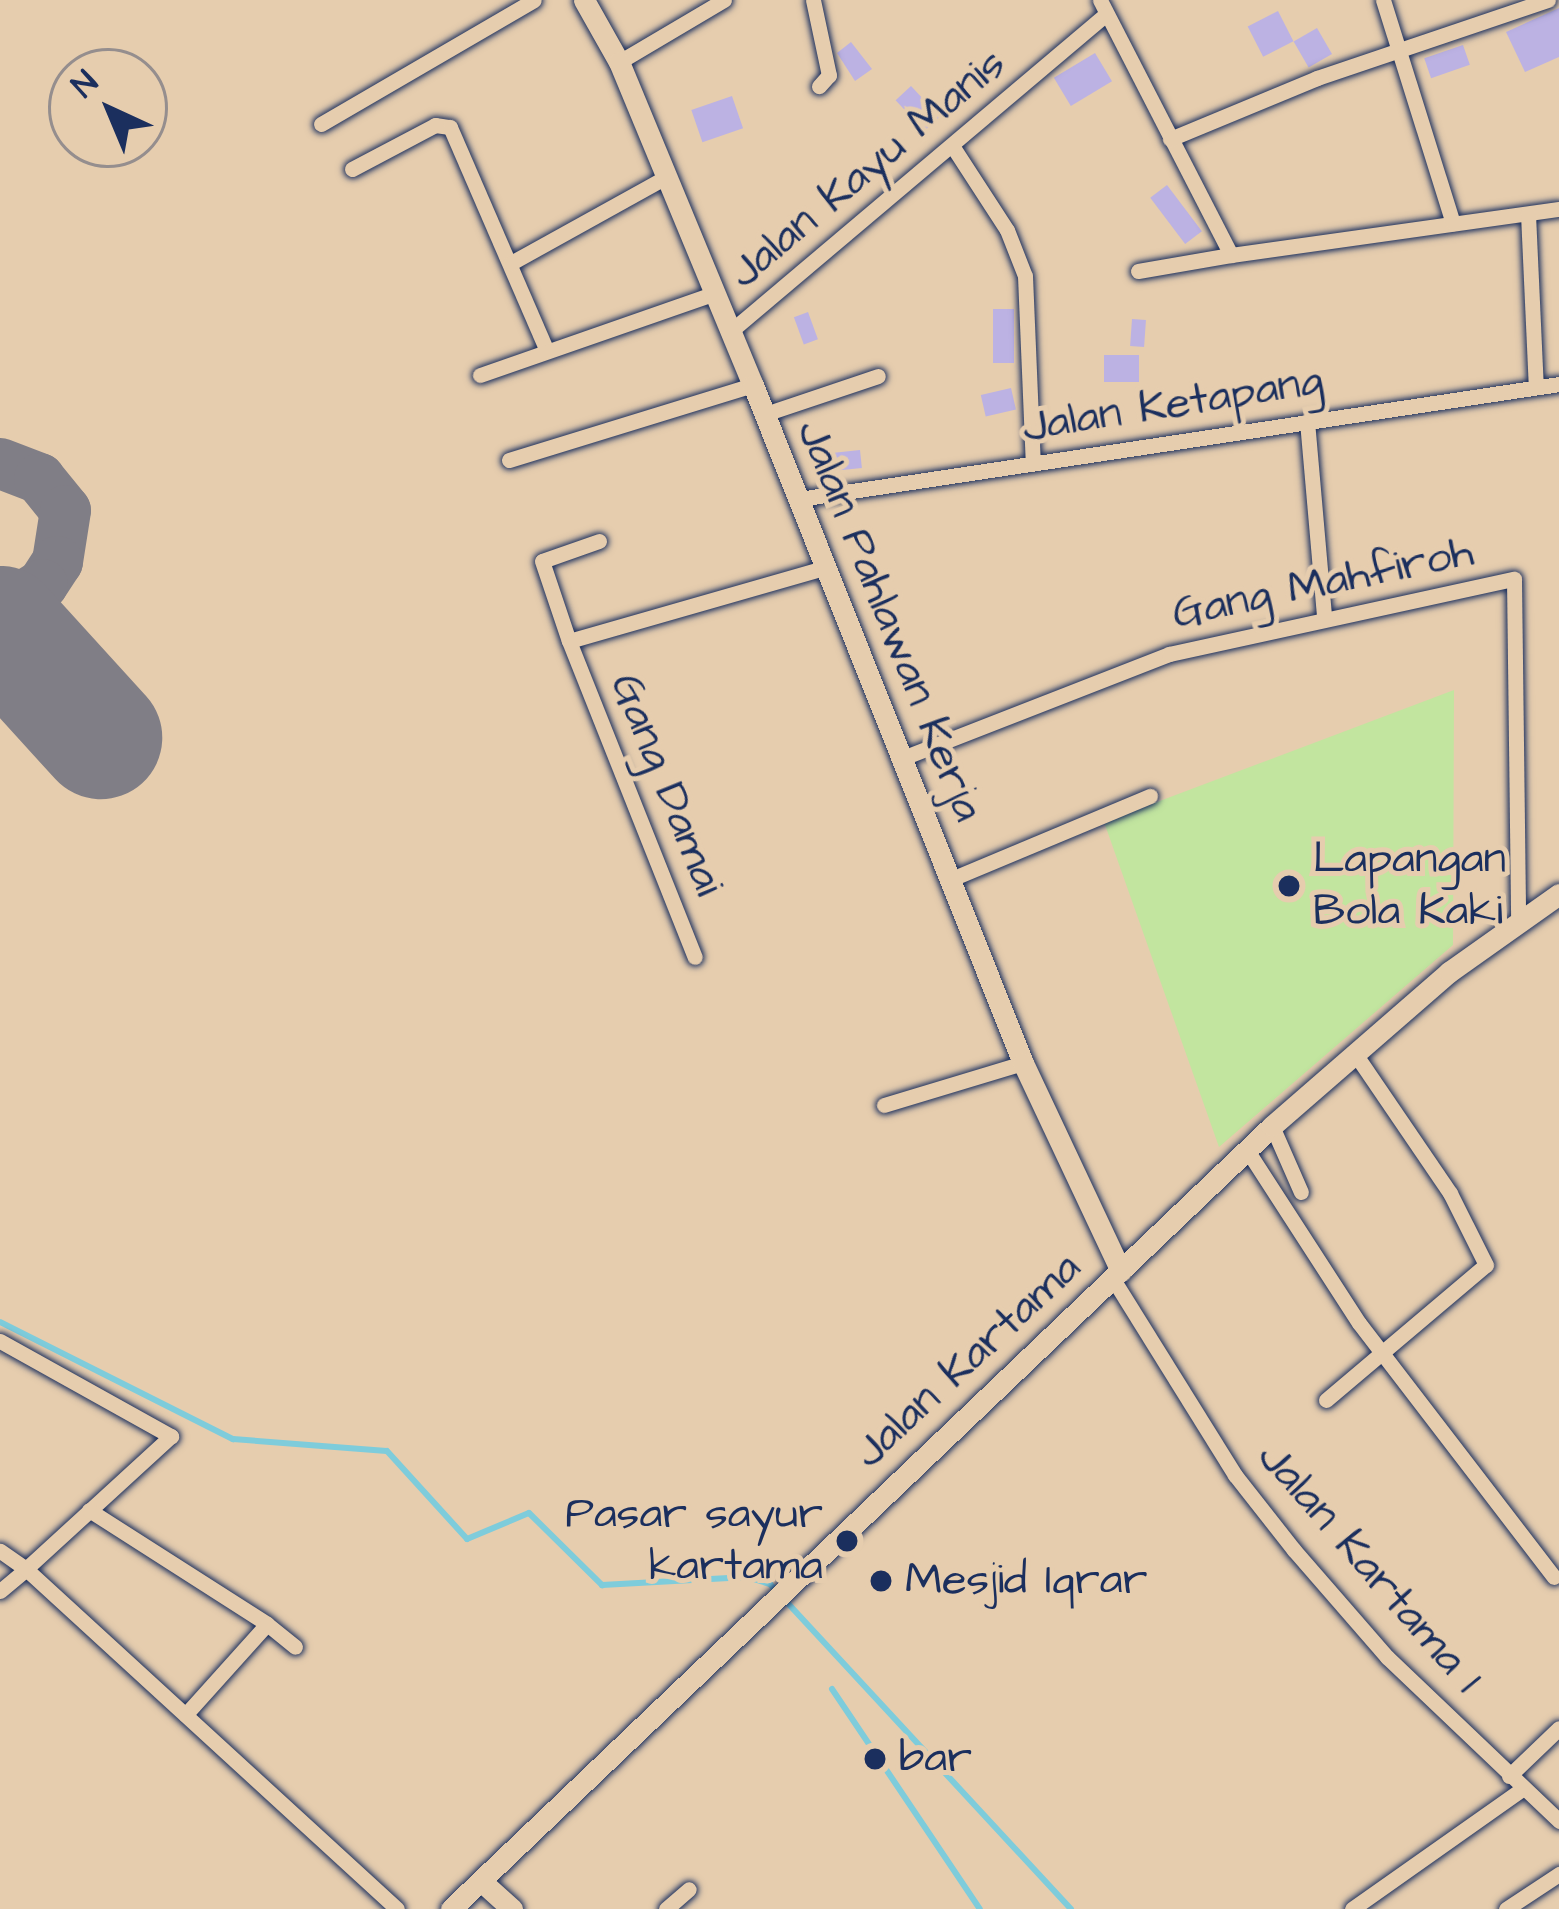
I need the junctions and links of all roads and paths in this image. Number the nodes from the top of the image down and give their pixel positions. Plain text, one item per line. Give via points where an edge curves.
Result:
1 (534, 0) edge
2 (586, 0) edge
3 (724, 0) edge
4 (813, 0) edge
5 (1383, 0) edge
6 (1548, 0) edge
7 (1103, 7) edge
8 (1400, 55) junction
9 (620, 62) junction
10 (818, 86) dead end
11 (321, 124) dead end
12 (1170, 140) junction
13 (953, 147) junction
14 (352, 169) dead end
15 (666, 177) junction
16 (1559, 209) edge
17 (1528, 214) junction
18 (1454, 224) junction
19 (1232, 255) junction
20 (511, 262) junction
21 (1138, 271) dead end
22 (712, 294) junction
23 (730, 331) junction
24 (545, 347) junction
25 (480, 375) dead end
26 (878, 376) dead end
27 (1559, 384) edge
28 (753, 385) junction
29 (1535, 387) junction
30 (765, 415) junction
31 (1307, 421) junction
32 (509, 460) dead end
33 (1033, 463) junction
34 (799, 500) junction
35 (598, 541) dead end
36 (824, 568) junction
37 (1324, 617) junction
38 (569, 641) junction
39 (900, 759) junction
40 (1150, 796) dead end
41 (949, 880) junction
42 (1559, 894) edge
43 (1517, 919) junction
44 (695, 956) dead end
45 (1356, 1054) junction
46 (1023, 1063) junction
47 (884, 1105) dead end
48 (1272, 1126) junction
49 (1247, 1150) junction
50 (1301, 1192) dead end
51 (1117, 1275) junction
52 (0, 1341) edge
53 (1381, 1352) junction
54 (1327, 1400) dead end
55 (89, 1510) junction
56 (0, 1551) edge
57 (26, 1569) junction
58 (1554, 1576) dead end
59 (0, 1591) edge
60 (267, 1624) junction
61 (295, 1647) dead end
62 (185, 1715) junction
63 (1559, 1728) edge
64 (1509, 1776) junction
65 (1522, 1789) junction
66 (1559, 1821) edge
67 (1559, 1874) edge
68 (482, 1882) junction
69 (689, 1889) dead end
70 (397, 1909) edge
71 (451, 1909) edge
72 (512, 1909) edge
73 (666, 1909) edge
74 (1352, 1909) edge
75 (1506, 1909) edge

1 - 11 street
2 - 9 main road, Jalan Pahlawan Kerja
3 - 9 street
4 - 10 street via 824,22 818,48 829,75
5 - 8 street
6 - 8 street
7 - 12 street
7 - 13 street, Jalan Kayu Manis
8 - 12 street via 1317,78
8 - 18 street
9 - 15 main road, Jalan Pahlawan Kerja
12 - 19 street
13 - 23 street, Jalan Kayu Manis
13 - 33 street via 1007,230 1025,276
14 - 20 street via 445,124
15 - 20 street
15 - 22 main road, Jalan Pahlawan Kerja
16 - 17 street
17 - 18 street
17 - 29 street
18 - 19 street
19 - 21 street
20 - 24 street
22 - 23 main road, Jalan Pahlawan Kerja
22 - 24 street
23 - 28 main road, Jalan Pahlawan Kerja
24 - 25 street
26 - 30 street
27 - 29 street, Jalan Ketapang
28 - 30 main road, Jalan Pahlawan Kerja
28 - 32 street
29 - 31 street, Jalan Ketapang
30 - 34 main road, Jalan Pahlawan Kerja
31 - 33 street, Jalan Ketapang
31 - 37 street
33 - 34 street, Jalan Ketapang
34 - 36 main road, Jalan Pahlawan Kerja
35 - 38 street, Gang Damai via 542,560
36 - 38 street
36 - 39 main road, Jalan Pahlawan Kerja
37 - 39 street, Gang Mahfiroh via 1150,660
37 - 43 street, Gang Mahfiroh via 1514,579
38 - 44 street, Gang Damai
39 - 41 main road, Jalan Pahlawan Kerja
40 - 41 street
41 - 46 main road, Jalan Pahlawan Kerja
42 - 43 main road, Jalan Kartama
43 - 45 main road, Jalan Kartama
45 - 48 main road, Jalan Kartama
45 - 53 street via 1486,1259
46 - 47 street
46 - 51 main road, Jalan Pahlawan Kerja
48 - 49 main road, Jalan Kartama
48 - 50 street
49 - 51 main road, Jalan Kartama
49 - 53 street
51 - 64 street, Jalan Kartama 1 via 1234,1475 1387,1657
51 - 68 main road, Jalan Kartama
52 - 55 street via 169,1430 164,1447
53 - 54 street
53 - 58 street
55 - 57 street
55 - 60 street
56 - 57 street
57 - 59 street
57 - 62 street
60 - 61 street
60 - 62 street
62 - 70 street
63 - 64 street
64 - 65 street, Jalan Kartama 1
65 - 66 street, Jalan Kartama 1
65 - 74 street
67 - 75 street
68 - 71 main road, Jalan Kartama
68 - 72 main road
69 - 73 street

